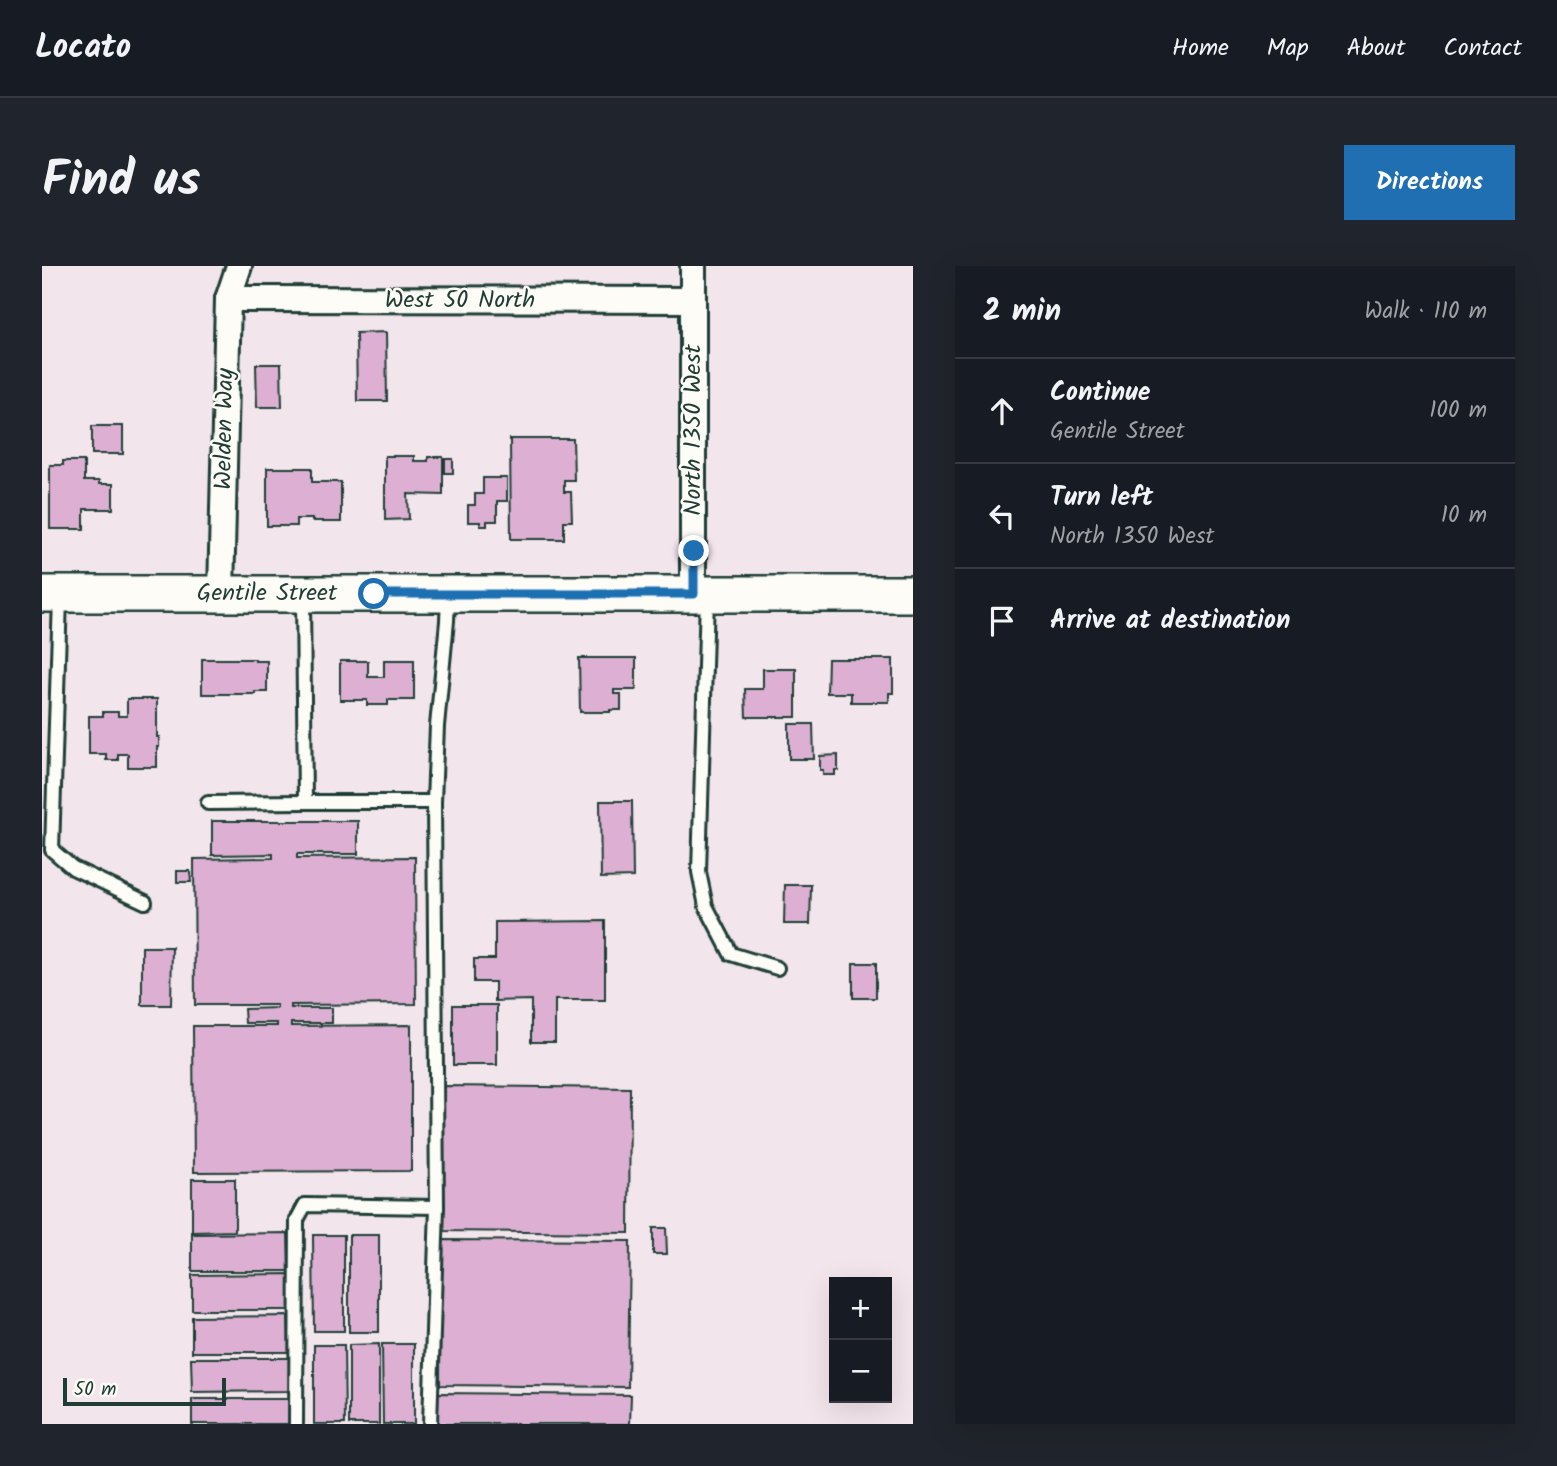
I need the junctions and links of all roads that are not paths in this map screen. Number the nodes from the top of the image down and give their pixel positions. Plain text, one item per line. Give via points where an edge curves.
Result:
1 (239, 266) edge
2 (693, 266) edge
3 (228, 299) junction
4 (693, 300) junction
5 (221, 593) junction
6 (303, 593) junction
7 (448, 593) junction
8 (51, 594) edge
9 (700, 594) junction
10 (913, 594) edge
11 (305, 802) junction
12 (434, 802) junction
13 (208, 803) dead end
14 (145, 902) dead end
15 (777, 968) dead end
16 (437, 1208) junction
17 (296, 1424) edge
18 (430, 1424) edge

1 - 3 street, Welden Way
2 - 4 street, North 1350 West
3 - 4 street, West 50 North
3 - 5 street, Welden Way
4 - 9 street, North 1350 West
5 - 6 main road, Gentile Street
5 - 8 main road, Gentile Street
6 - 7 main road, Gentile Street
6 - 11 lane
7 - 9 main road, Gentile Street
7 - 12 lane
8 - 14 lane via 52,850 72,868
9 - 10 main road, Gentile Street
9 - 15 lane via 699,872 706,906 731,954
11 - 12 lane
11 - 13 lane
12 - 16 lane
16 - 17 lane via 304,1205 297,1220
16 - 18 lane

